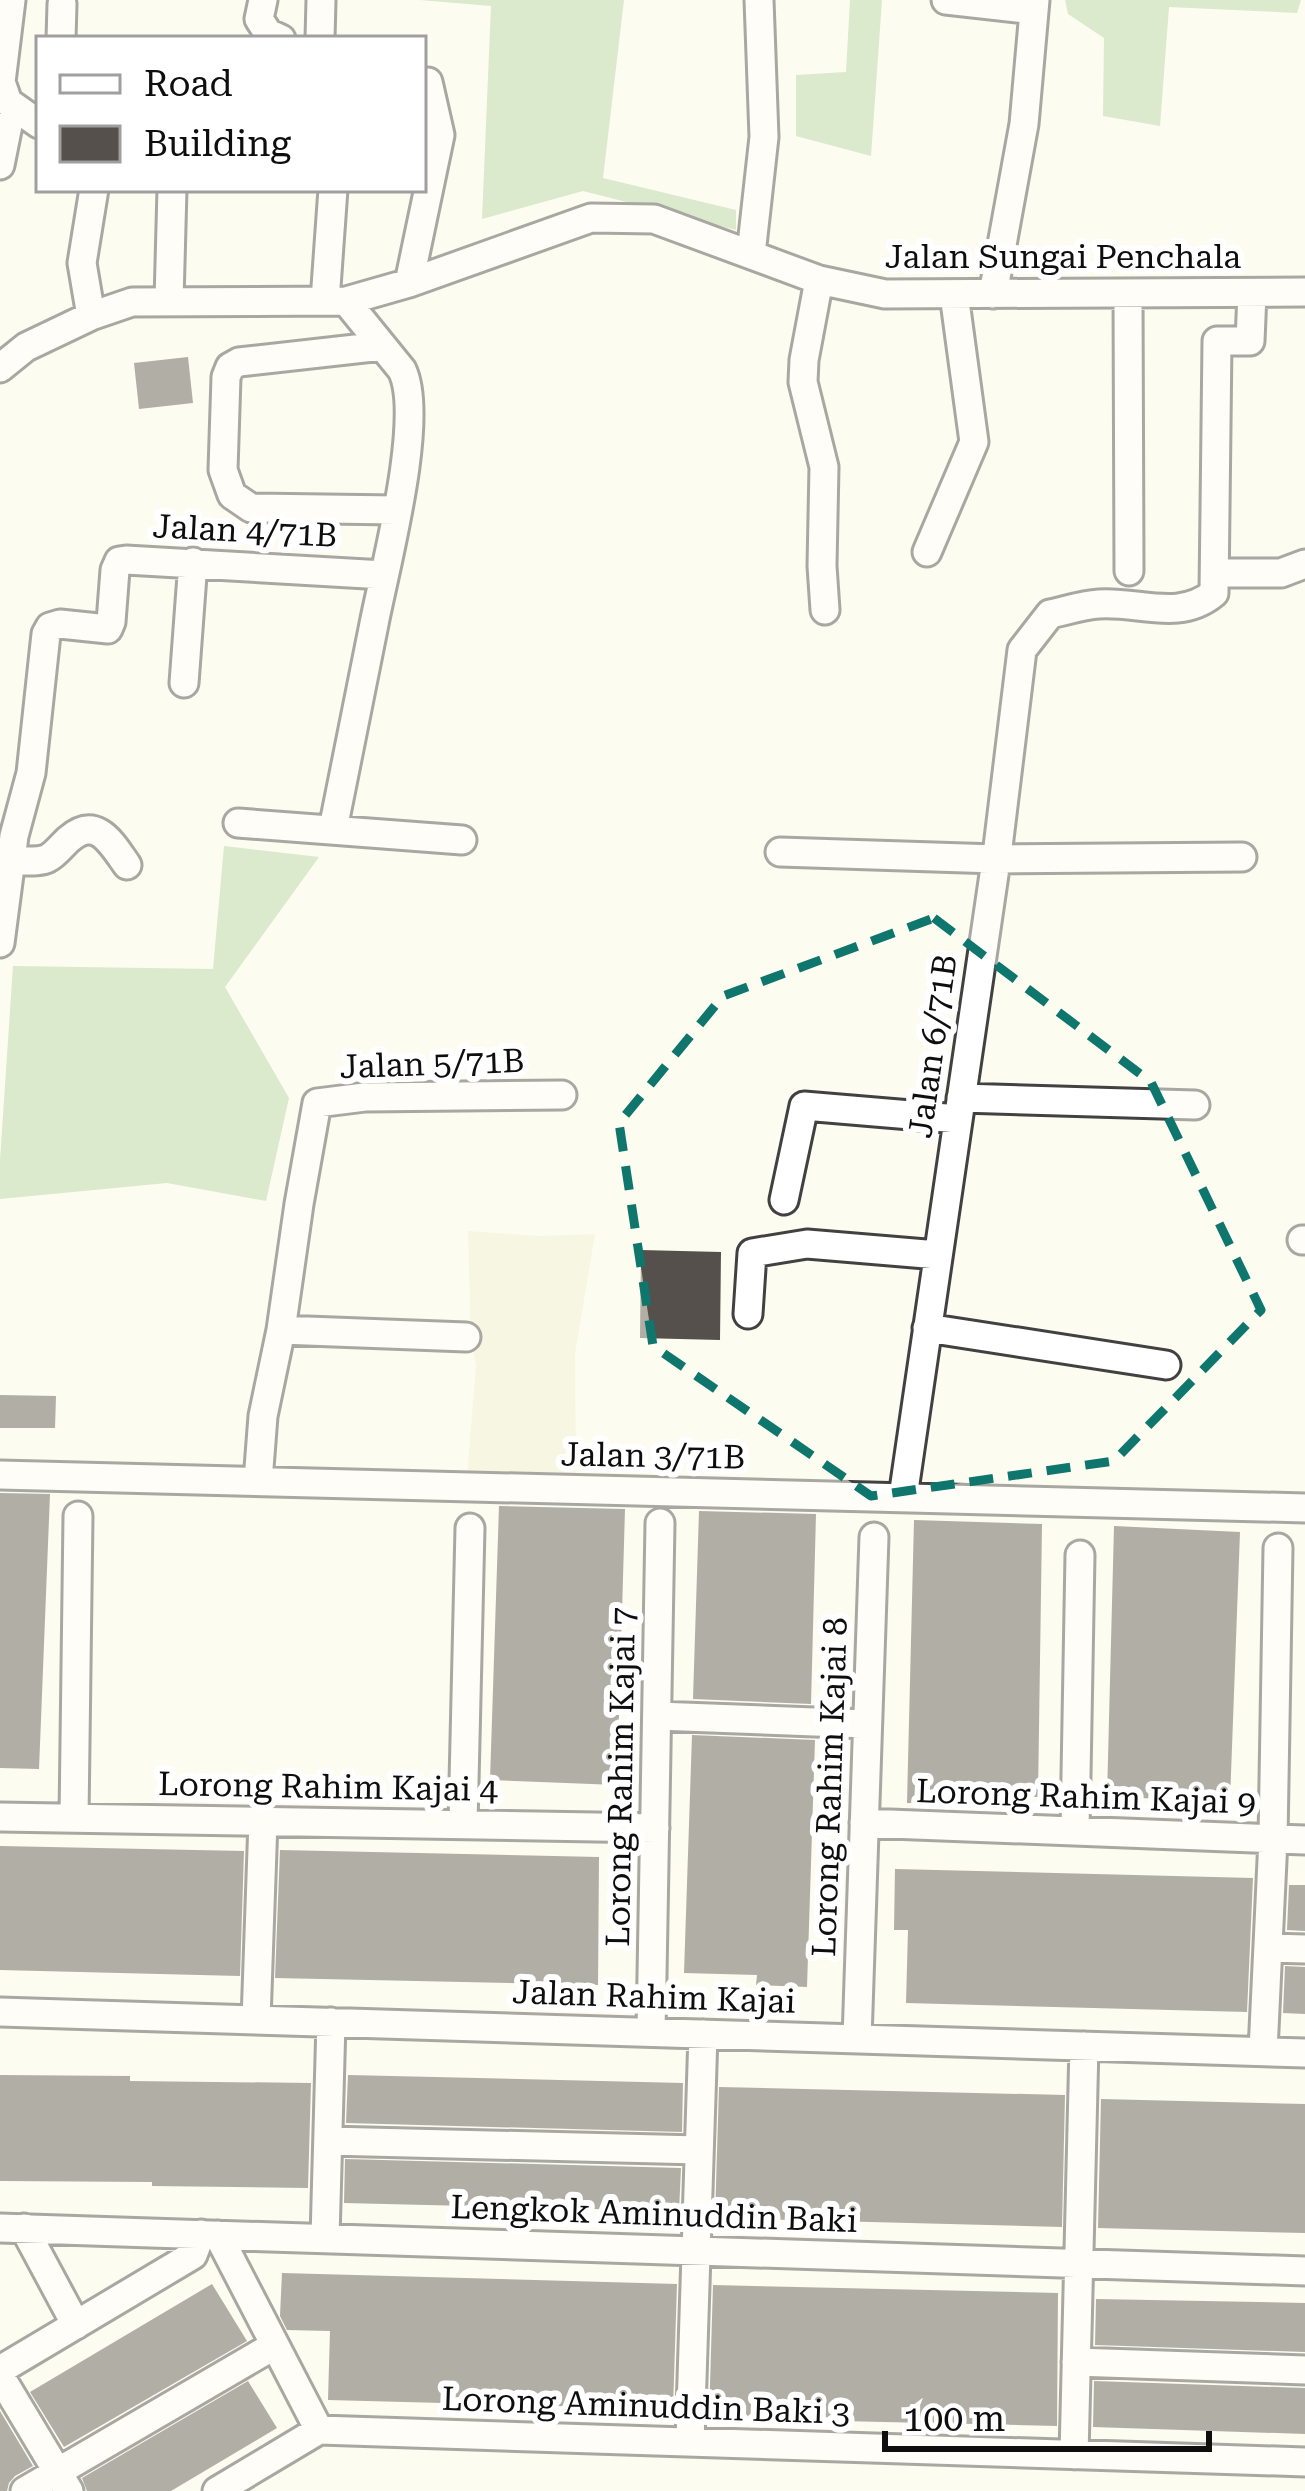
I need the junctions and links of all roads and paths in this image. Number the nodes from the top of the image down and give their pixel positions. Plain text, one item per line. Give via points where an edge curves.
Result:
1 (11, 0) edge
2 (262, 0) edge
3 (321, 0) edge
4 (759, 0) edge
5 (946, 0) edge
6 (62, 4) dead end
7 (1034, 5) edge
8 (61, 36) edge
9 (274, 36) edge
10 (320, 36) edge
11 (428, 82) dead end
12 (20, 124) edge
13 (0, 165) edge
14 (94, 192) edge
15 (172, 192) edge
16 (333, 192) edge
17 (751, 254) junction
18 (818, 280) junction
19 (409, 283) junction
20 (1252, 292) junction
21 (1305, 292) edge
22 (1128, 293) junction
23 (954, 294) junction
24 (993, 294) junction
25 (169, 301) junction
26 (335, 301) junction
27 (92, 316) junction
28 (382, 346) junction
29 (0, 368) edge
30 (398, 510) junction
31 (927, 552) dead end
32 (193, 562) junction
33 (1305, 564) edge
34 (1129, 571) dead end
35 (1215, 573) junction
36 (384, 574) junction
37 (825, 610) dead end
38 (184, 683) dead end
39 (238, 823) dead end
40 (333, 830) junction
41 (462, 841) dead end
42 (780, 852) dead end
43 (1243, 857) dead end
44 (996, 859) junction
45 (10, 861) junction
46 (127, 866) dead end
47 (0, 943) edge
48 (562, 1095) dead end
49 (1195, 1105) dead end
50 (960, 1108) junction
51 (784, 1200) dead end
52 (938, 1255) junction
53 (748, 1314) dead end
54 (927, 1328) junction
55 (281, 1330) junction
56 (466, 1336) dead end
57 (1166, 1365) dead end
58 (0, 1475) edge
59 (258, 1481) junction
60 (903, 1497) junction
61 (1305, 1508) edge
62 (78, 1516) dead end
63 (660, 1523) dead end
64 (470, 1528) dead end
65 (874, 1537) dead end
66 (1278, 1548) dead end
67 (1080, 1555) dead end
68 (657, 1717) junction
69 (867, 1724) junction
70 (0, 1817) edge
71 (74, 1818) junction
72 (263, 1821) junction
73 (864, 1822) junction
74 (463, 1824) junction
75 (655, 1828) junction
76 (1075, 1831) junction
77 (1273, 1839) junction
78 (1305, 1840) edge
79 (1268, 1948) junction
80 (1305, 1949) edge
81 (0, 2012) edge
82 (256, 2020) junction
83 (331, 2022) junction
84 (652, 2032) junction
85 (703, 2034) junction
86 (857, 2039) junction
87 (1084, 2046) junction
88 (1263, 2051) junction
89 (1305, 2053) edge
90 (328, 2141) junction
91 (699, 2150) junction
92 (12, 2228) edge
93 (209, 2235) junction
94 (325, 2238) junction
95 (696, 2251) junction
96 (1078, 2264) junction
97 (1305, 2271) edge
98 (76, 2325) junction
99 (275, 2345) junction
100 (1076, 2362) junction
101 (1305, 2370) edge
102 (0, 2373) edge
103 (320, 2430) junction
104 (689, 2442) junction
105 (1074, 2455) junction
106 (1305, 2462) edge
107 (64, 2481) edge
108 (25, 2491) edge
109 (218, 2491) edge

1 - 12 street via 1,82
2 - 9 street via 260,20
3 - 10 street
4 - 17 street via 764,137
5 - 7 street
6 - 8 street
7 - 24 street via 1024,124
11 - 19 street via 440,135
12 - 13 street
14 - 27 street via 82,263
15 - 25 street
16 - 26 street
17 - 18 street, Jalan Sungai Penchala
17 - 19 street, Jalan Sungai Penchala via 654,219 591,218
18 - 23 street, Jalan Sungai Penchala via 885,294
18 - 37 street via 803,382 824,467
19 - 26 street, Jalan Sungai Penchala
20 - 21 street, Jalan Sungai Penchala
20 - 22 street, Jalan Sungai Penchala
20 - 35 street via 1250,341 1217,341
22 - 24 street, Jalan Sungai Penchala
22 - 34 street
23 - 24 street, Jalan Sungai Penchala
23 - 31 street via 974,442
25 - 26 street, Jalan Sungai Penchala
25 - 27 street, Jalan Sungai Penchala via 132,302
26 - 28 street
27 - 29 street, Jalan Sungai Penchala via 26,346
28 - 30 street via 407,382
28 - 30 street via 230,367 223,470 232,495 251,508
30 - 36 street
32 - 36 street, Jalan 4/71B
32 - 38 street
32 - 45 street, Jalan 4/71B via 119,561 107,629 50,627 32,772
33 - 35 street via 1281,573
35 - 44 street, Jalan 6/71B via 1214,593 1200,604 1100,604 1049,614 1022,650
36 - 40 street
39 - 40 street
40 - 41 street
42 - 44 street
43 - 44 street
44 - 50 street, Jalan 6/71B
45 - 46 street via 42,861 85,829 107,838
45 - 47 street, Jalan 4/71B
48 - 55 street, Jalan 5/71B via 317,1103
49 - 50 street
50 - 51 street via 804,1106
50 - 52 street, Jalan 6/71B
52 - 53 street via 807,1244 752,1253
52 - 54 street, Jalan 6/71B
54 - 57 street
54 - 60 street, Jalan 6/71B
55 - 56 street
55 - 59 street, Jalan 5/71B
58 - 59 street, Jalan 3/71B
59 - 60 street, Jalan 3/71B
60 - 61 street, Jalan 3/71B
62 - 71 street
63 - 68 street, Lorong Rahim Kajai 7
64 - 74 street
65 - 69 street, Lorong Rahim Kajai 8
66 - 77 street
67 - 76 street
68 - 69 street
68 - 75 street, Lorong Rahim Kajai 7
69 - 73 street, Lorong Rahim Kajai 8
70 - 71 street, Lorong Rahim Kajai 4
71 - 72 street, Lorong Rahim Kajai 4
72 - 74 street, Lorong Rahim Kajai 4
72 - 82 street
73 - 76 street, Lorong Rahim Kajai 9
73 - 86 street, Lorong Rahim Kajai 8
74 - 75 street, Lorong Rahim Kajai 4
75 - 84 street, Lorong Rahim Kajai 7
76 - 77 street, Lorong Rahim Kajai 9
77 - 78 street, Lorong Rahim Kajai 9
77 - 79 street
79 - 80 street
79 - 88 street
81 - 82 street, Jalan Rahim Kajai
82 - 83 street, Jalan Rahim Kajai
83 - 84 street, Jalan Rahim Kajai
83 - 90 street
84 - 85 street, Jalan Rahim Kajai
85 - 86 street, Jalan Rahim Kajai
85 - 91 street
86 - 87 street, Jalan Rahim Kajai
87 - 88 street, Jalan Rahim Kajai
87 - 96 street
88 - 89 street, Jalan Rahim Kajai
90 - 91 street
90 - 94 street
91 - 95 street
92 - 93 street, Lengkok Aminuddin Baki
92 - 98 street
93 - 94 street, Lengkok Aminuddin Baki
93 - 98 street via 193,2255
93 - 99 street
94 - 95 street, Lengkok Aminuddin Baki
95 - 96 street, Lengkok Aminuddin Baki
95 - 104 street
96 - 97 street, Lengkok Aminuddin Baki
96 - 100 street
98 - 102 street
99 - 103 street
99 - 107 street
100 - 101 street
100 - 105 street
102 - 107 street
103 - 104 street, Lorong Aminuddin Baki 3
103 - 109 street
104 - 105 street, Lorong Aminuddin Baki 3
105 - 106 street, Lorong Aminuddin Baki 3
107 - 108 street

